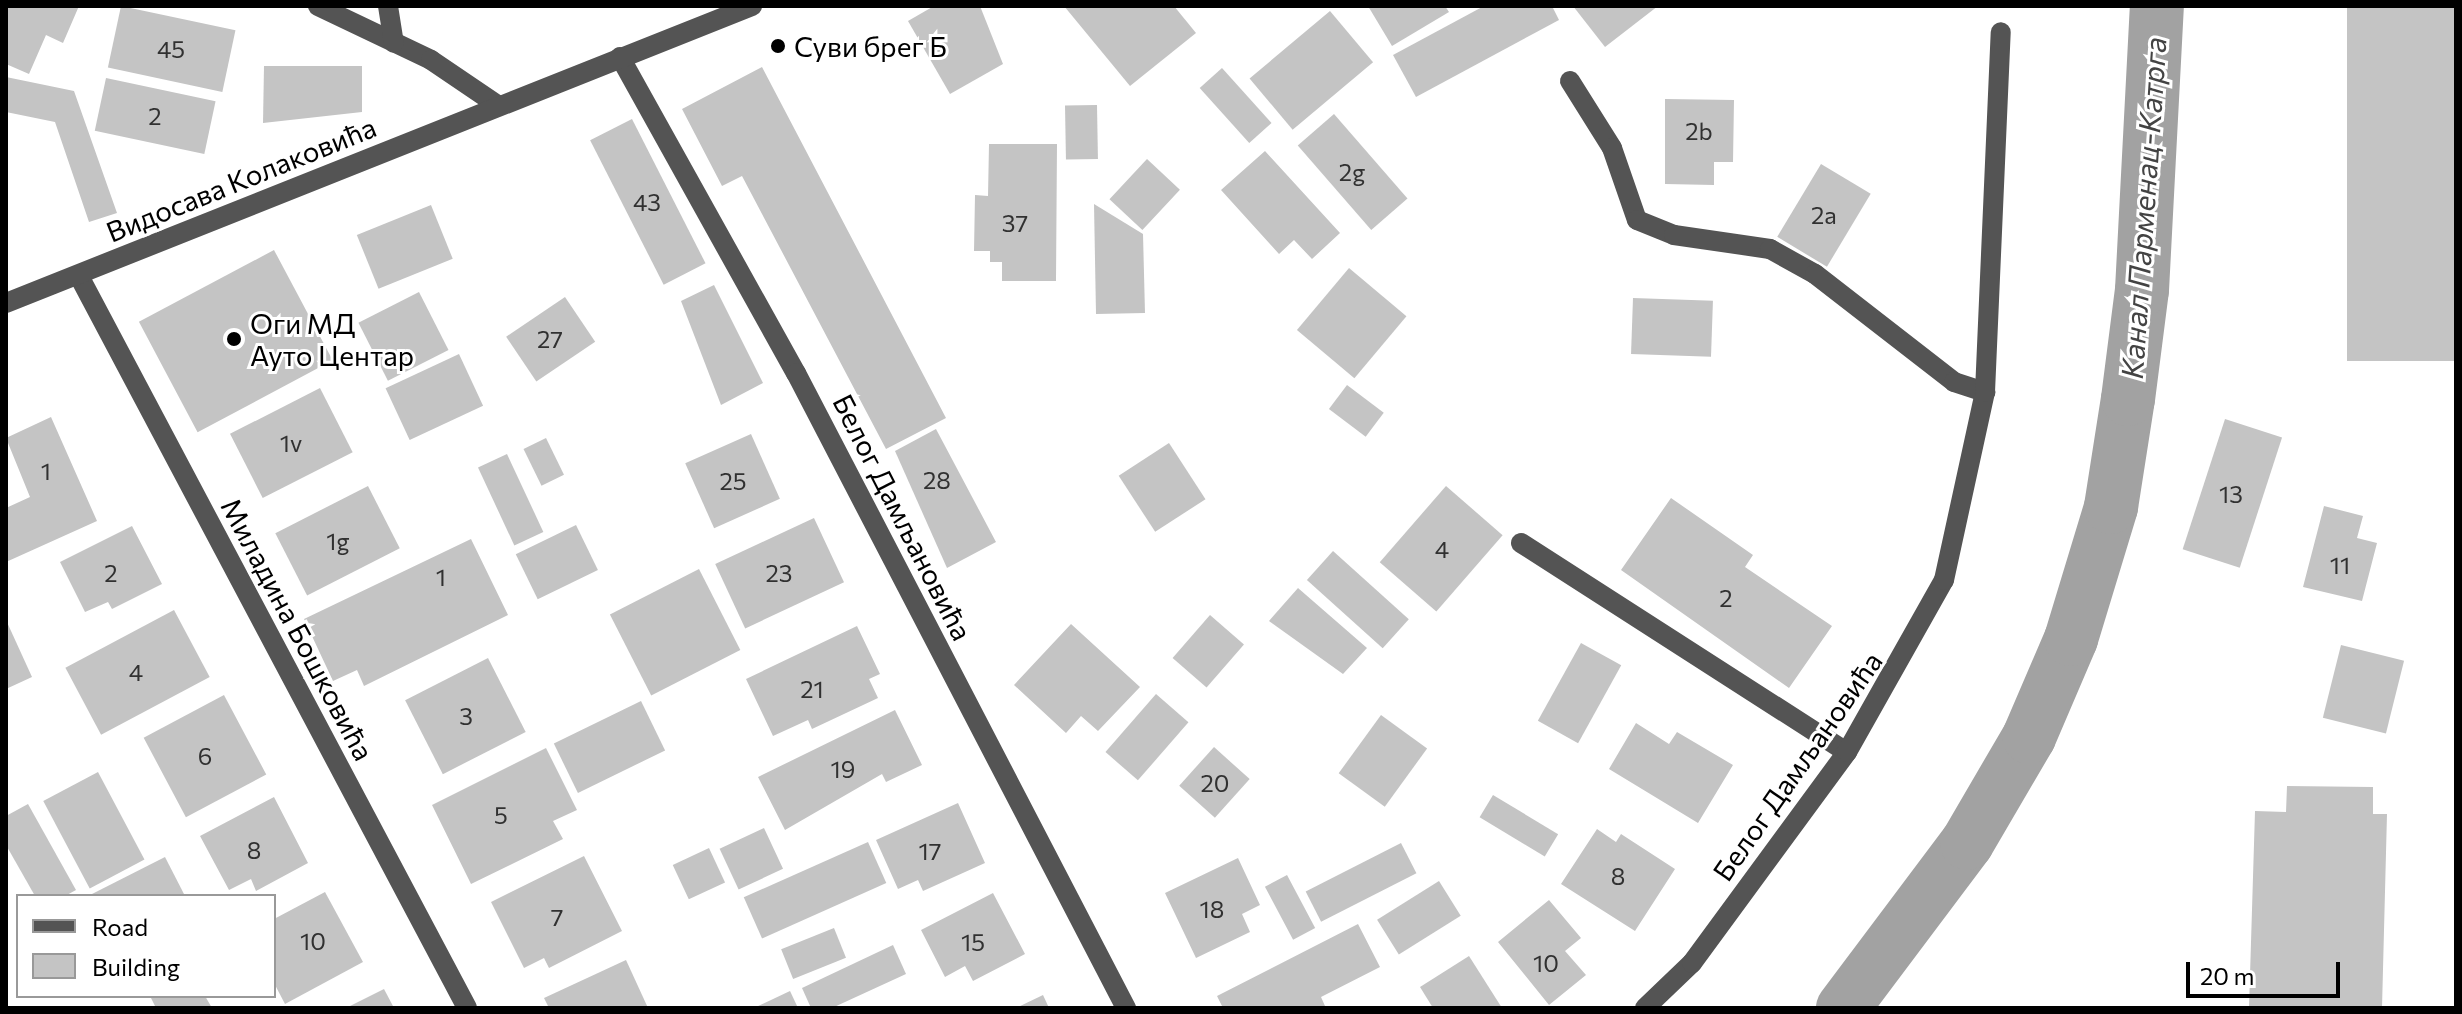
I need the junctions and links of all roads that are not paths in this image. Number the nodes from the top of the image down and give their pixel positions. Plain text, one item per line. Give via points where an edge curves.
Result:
1 (318, 6) edge
2 (388, 6) edge
3 (752, 6) edge
4 (2001, 32) dead end
5 (394, 43) junction
6 (620, 57) junction
7 (1570, 81) dead end
8 (496, 104) junction
9 (79, 276) junction
10 (6, 303) edge
11 (1985, 392) junction
12 (1521, 543) dead end
13 (1847, 752) junction
14 (467, 1008) edge
15 (1126, 1008) edge
16 (1645, 1008) edge

1 - 5 street
2 - 5 street
3 - 6 street, Видосава Колаковића
4 - 11 street, Белог Дамљановића
5 - 8 street
6 - 8 street, Видосава Колаковића
6 - 15 street, Белог Дамљановића via 796,373
7 - 11 street via 1612,148 1637,220 1674,235 1770,249 1815,274 1954,382
8 - 9 street, Видосава Колаковића
9 - 10 street, Видосава Колаковића
9 - 14 street, Миладина Бошковића
11 - 13 street, Белог Дамљановића via 1944,580
12 - 13 street
13 - 16 street, Белог Дамљановића via 1692,963

